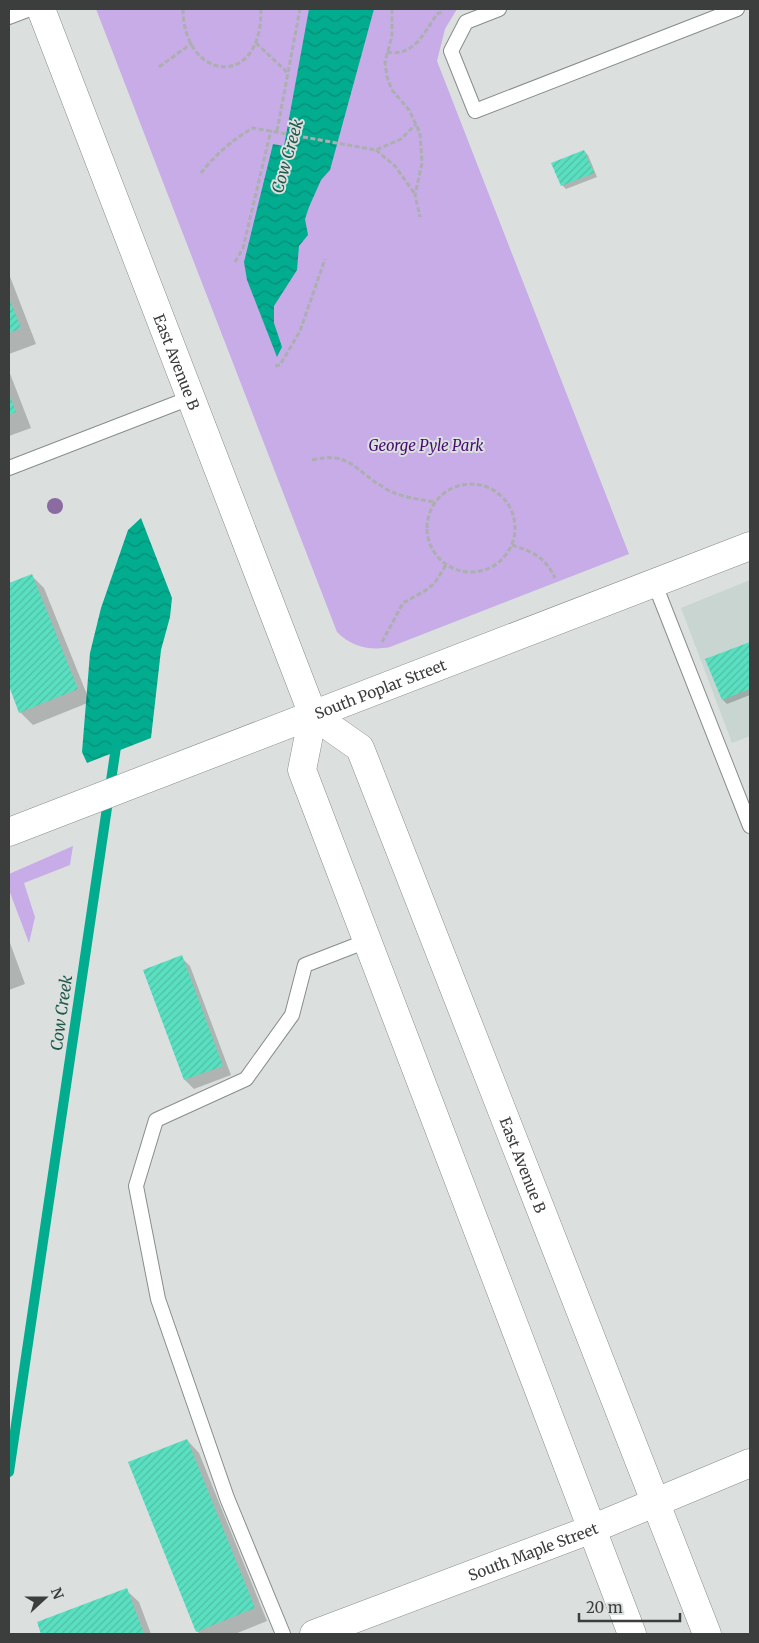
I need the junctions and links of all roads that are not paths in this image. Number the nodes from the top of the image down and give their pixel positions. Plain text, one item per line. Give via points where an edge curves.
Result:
1 (30, 9) edge
2 (41, 9) edge
3 (499, 9) edge
4 (737, 9) edge
5 (9, 17) edge
6 (190, 398) junction
7 (9, 468) edge
8 (750, 546) edge
9 (654, 582) junction
10 (313, 714) junction
11 (750, 826) edge
12 (9, 832) edge
13 (367, 941) junction
14 (750, 1463) edge
15 (656, 1501) junction
16 (592, 1529) junction
17 (283, 1634) edge
18 (314, 1634) edge
19 (632, 1634) edge
20 (707, 1634) edge

1 - 5 lane
2 - 6 street, East Avenue B
3 - 4 lane via 466,22 451,51 475,111
6 - 7 lane
6 - 10 street, East Avenue B
8 - 9 street, South Poplar Street
9 - 10 street, South Poplar Street
9 - 11 lane
10 - 12 street, South Poplar Street
10 - 13 street via 302,770
10 - 15 street, East Avenue B via 360,748
13 - 16 street
13 - 17 lane via 305,965 292,1015 246,1079 156,1120 136,1186 158,1299 227,1498
14 - 15 street, South Maple Street
15 - 16 street, South Maple Street
15 - 20 street, East Avenue B
16 - 18 street, South Maple Street
16 - 19 street

